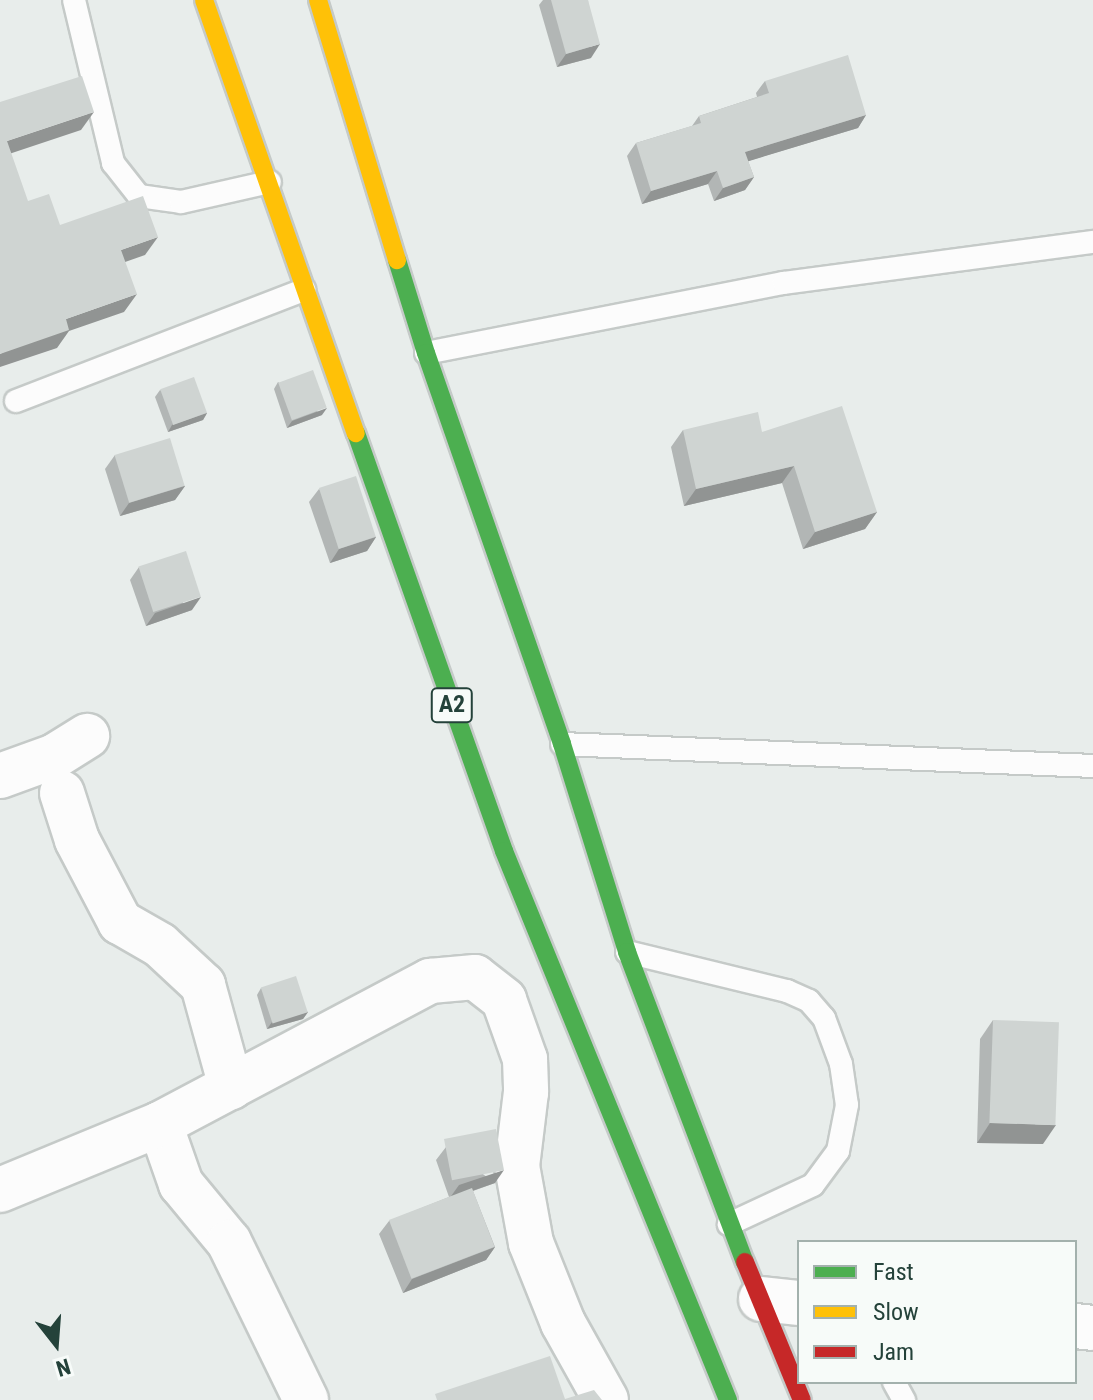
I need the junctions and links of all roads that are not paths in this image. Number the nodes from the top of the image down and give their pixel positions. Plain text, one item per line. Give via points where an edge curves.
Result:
1 (74, 0) edge
2 (204, 0) edge
3 (318, 0) edge
4 (270, 182) junction
5 (1093, 242) edge
6 (304, 290) junction
7 (426, 353) junction
8 (16, 401) dead end
9 (87, 736) dead end
10 (562, 744) junction
11 (1093, 766) edge
12 (0, 776) edge
13 (62, 793) dead end
14 (627, 952) junction
15 (231, 1087) junction
16 (160, 1124) junction
17 (0, 1190) edge
18 (729, 1224) junction
19 (780, 1301) edge
20 (797, 1378) edge
21 (306, 1400) edge
22 (606, 1400) edge
23 (728, 1400) edge

1 - 4 lane via 113,163 139,196 181,202
2 - 4 highway, A2
3 - 7 highway
4 - 6 highway, A2
5 - 7 lane via 784,283
6 - 8 lane
6 - 23 highway, A2 via 504,851
7 - 10 highway
9 - 12 street via 55,756
10 - 11 lane
10 - 14 highway
13 - 15 street via 77,840 120,922 160,945 203,985
14 - 18 highway
14 - 18 lane via 798,996 824,1018 833,1041 847,1105 838,1151 813,1185
15 - 16 street
15 - 22 street via 430,981 475,977 504,1000 525,1059 517,1166 531,1243 563,1323
16 - 17 street
16 - 21 street via 181,1184 229,1242
18 - 19 highway
19 - 20 highway

